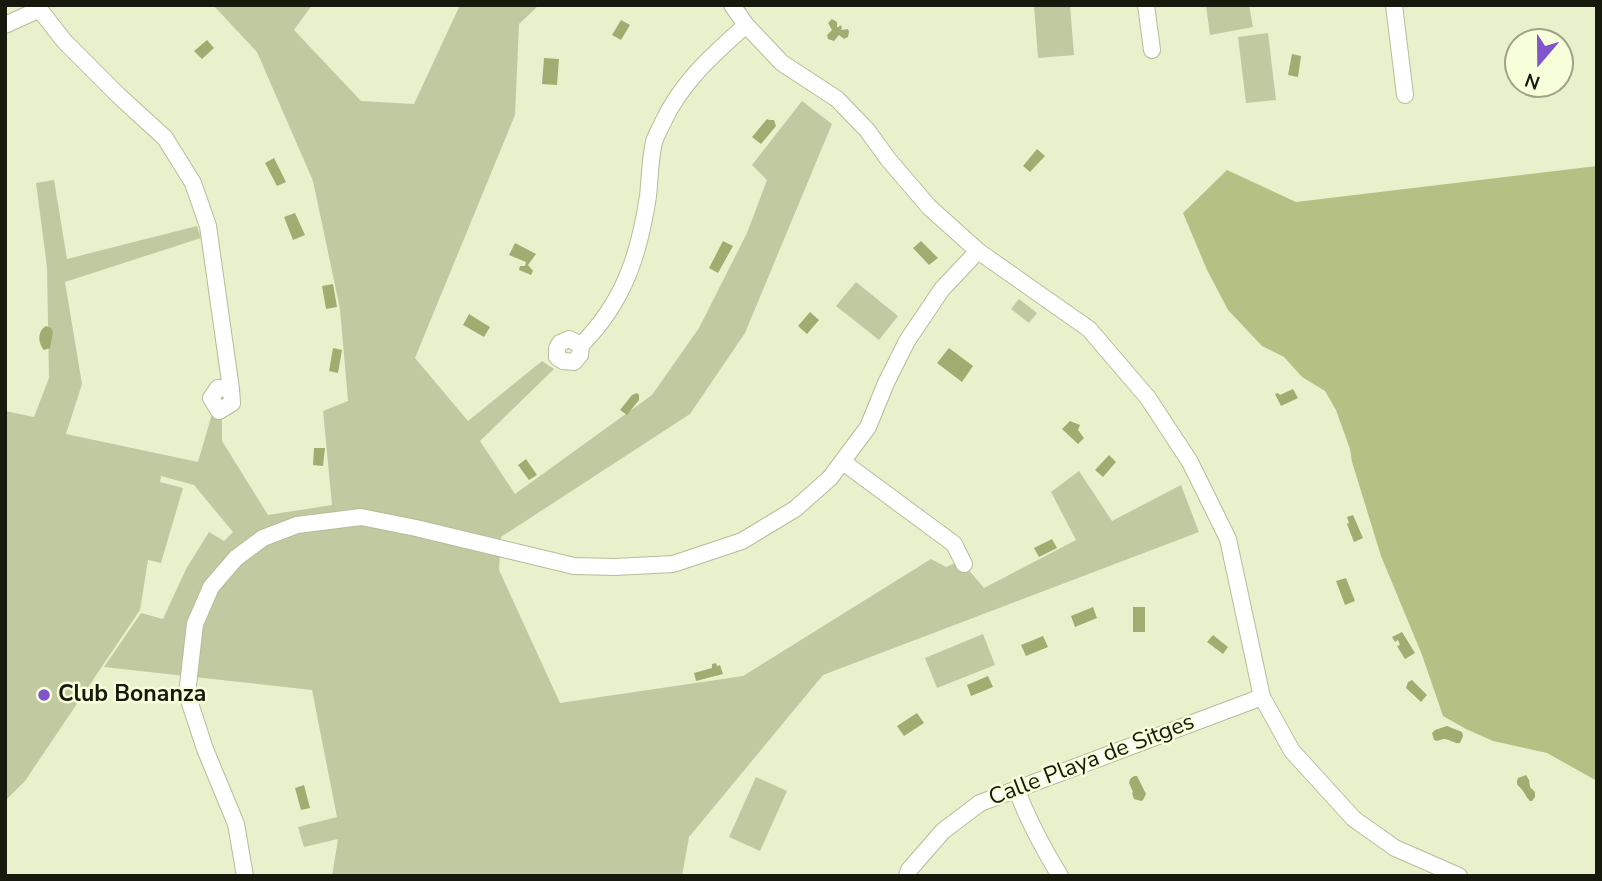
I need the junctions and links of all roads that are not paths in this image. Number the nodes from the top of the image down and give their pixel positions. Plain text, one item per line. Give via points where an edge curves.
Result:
1 (732, 5) edge
2 (1146, 5) edge
3 (1394, 5) edge
4 (37, 8) edge
5 (5, 25) edge
6 (746, 25) junction
7 (1152, 50) dead end
8 (1405, 95) dead end
9 (978, 251) junction
10 (581, 345) dead end
11 (231, 389) dead end
12 (843, 462) junction
13 (964, 564) dead end
14 (1262, 697) junction
15 (1017, 790) junction
16 (245, 876) edge
17 (906, 876) edge
18 (1060, 876) edge
19 (1459, 876) edge

1 - 6 street
2 - 7 street
3 - 8 street
4 - 5 street
4 - 11 street via 65,42 165,138 193,183 208,226
6 - 9 street via 782,63 837,99 929,206
6 - 10 street via 696,71 671,106 654,142 638,247 625,285
9 - 12 street via 942,289 906,341 868,427
9 - 14 street via 1089,329 1149,398 1190,462 1228,539
12 - 13 street via 954,544
12 - 16 street via 795,509 743,541 673,565 574,566 361,517 297,525 263,538 236,558 211,587 195,624 187,695 236,824
14 - 15 street, Calle Playa de Sitges
14 - 19 street via 1292,751 1354,818 1395,848
15 - 17 street, Calle Playa de Sitges via 980,803 943,831
15 - 18 street

